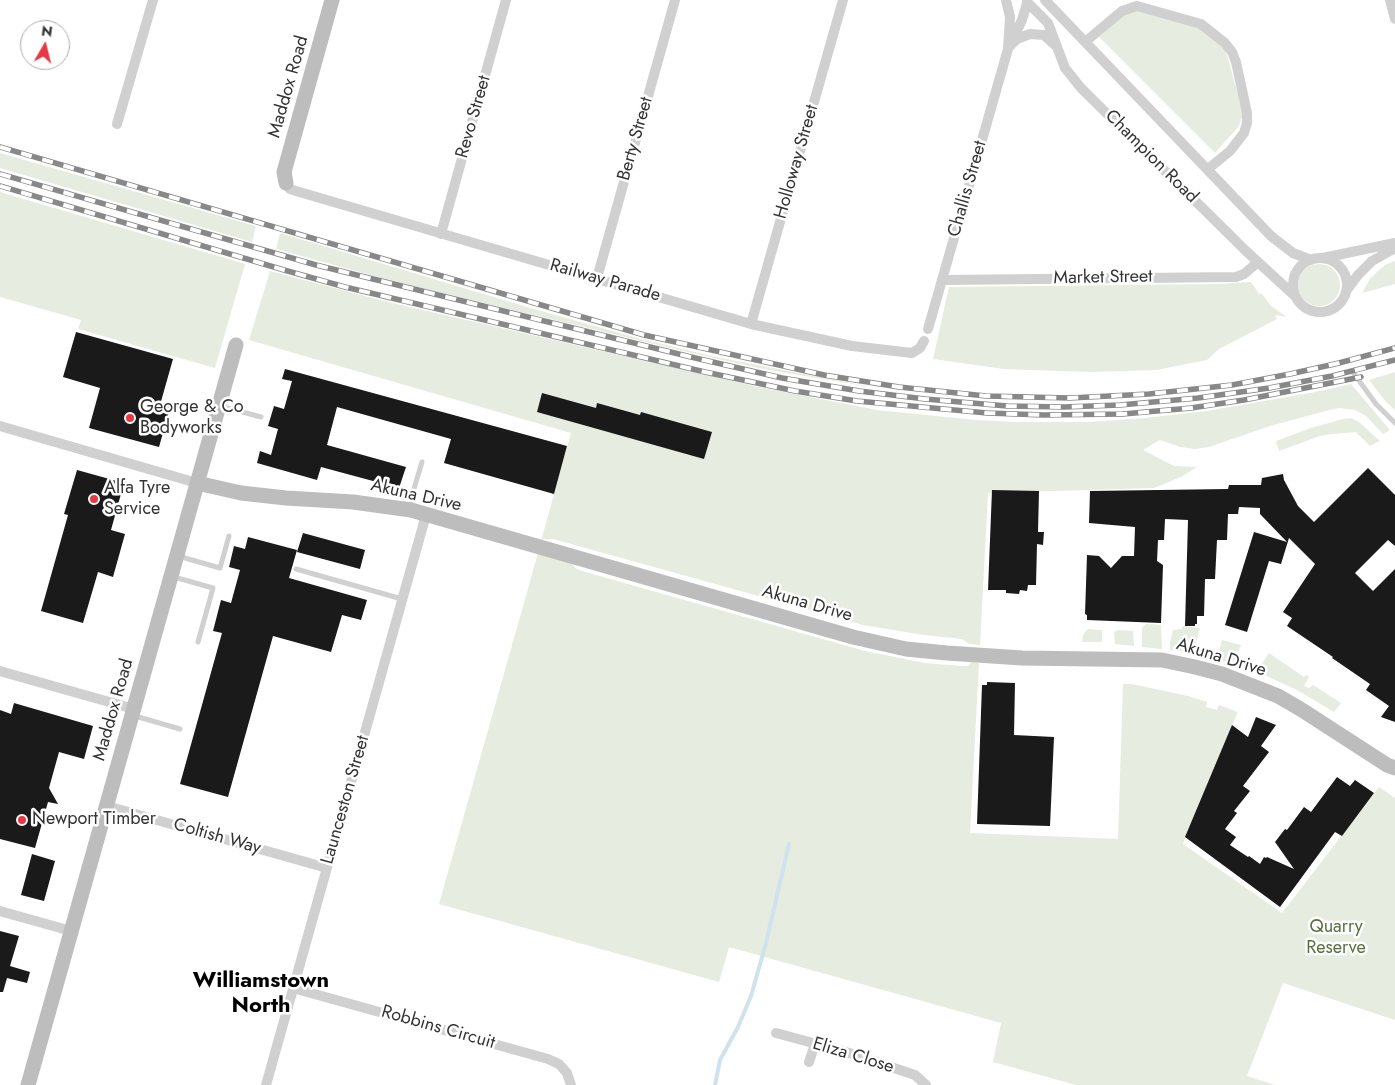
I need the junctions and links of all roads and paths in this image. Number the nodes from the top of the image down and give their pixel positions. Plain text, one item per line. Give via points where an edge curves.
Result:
1 (152, 0) edge
2 (332, 0) edge
3 (506, 0) edge
4 (674, 0) edge
5 (842, 0) edge
6 (1007, 0) edge
7 (1045, 0) edge
8 (1390, 0) edge
9 (1028, 2) edge
10 (1395, 19) edge
11 (1084, 42) junction
12 (1056, 47) junction
13 (1008, 49) junction
14 (117, 124) dead end
15 (1208, 169) junction
16 (286, 183) joint
17 (441, 234) junction
18 (1395, 243) edge
19 (1395, 248) edge
20 (1322, 258) junction
21 (1311, 260) junction
22 (1258, 262) junction
23 (597, 278) junction
24 (942, 280) junction
25 (1346, 291) junction
26 (1295, 296) junction
27 (751, 324) junction
28 (928, 329) dead end
29 (924, 341) dead end
30 (236, 345) dead end
31 (1352, 371) dead end
32 (219, 405) junction
33 (261, 417) dead end
34 (1395, 423) edge
35 (0, 426) edge
36 (422, 462) dead end
37 (197, 483) junction
38 (411, 510) junction
39 (426, 515) junction
40 (229, 536) dead end
41 (177, 556) junction
42 (296, 569) dead end
43 (171, 576) junction
44 (402, 599) junction
45 (198, 642) dead end
46 (0, 671) edge
47 (133, 712) junction
48 (180, 729) dead end
49 (1395, 768) edge
50 (107, 806) junction
51 (327, 868) junction
52 (0, 911) edge
53 (71, 931) junction
54 (293, 988) junction
55 (776, 1033) dead end
56 (814, 1044) junction
57 (809, 1062) dead end
58 (28, 1085) edge
59 (266, 1085) edge
60 (570, 1085) edge
61 (926, 1085) edge

1 - 14 street
2 - 16 street, Maddox Road via 284,172
3 - 17 street, Revo Street
4 - 23 street, Berty Street
5 - 27 street, Holloway Street
6 - 9 street via 1016,4
6 - 13 street, Challis Street via 1010,17
7 - 11 street, Champion Road
8 - 10 street
9 - 12 street, Champion Road via 1048,23
9 - 13 street, Challis Street
11 - 15 street, Champion Road
11 - 15 street via 1122,11 1137,6 1201,24 1225,43 1236,62 1247,124 1230,151
12 - 13 street via 1047,37 1037,33 1020,37
12 - 22 street, Champion Road via 1065,68 1081,88
13 - 24 street, Challis Street
15 - 21 street, Champion Road via 1278,242
16 - 17 street, Railway Parade via 296,192
17 - 23 street, Railway Parade
18 - 20 street
19 - 25 street via 1372,261
20 - 21 street
20 - 25 street via 1340,268 1346,279
21 - 26 street via 1295,274
22 - 24 street, Market Street via 1244,274 1232,277
22 - 26 street, Champion Road
23 - 27 street, Railway Parade
24 - 28 street, Challis Street
25 - 26 street via 1342,301 1323,312 1308,309
27 - 29 street, Railway Parade via 852,346 912,353
30 - 32 street, Maddox Road
31 - 34 lane via 1376,404
32 - 33 lane
32 - 37 street, Maddox Road
35 - 37 street
36 - 38 lane
37 - 38 street, Akuna Drive via 241,493
37 - 41 street, Maddox Road
38 - 39 street, Akuna Drive
39 - 44 street, Launceston Street
39 - 49 street, Akuna Drive via 853,637 906,649 1022,658 1162,660 1222,674 1278,696
40 - 41 lane via 220,568
41 - 43 street, Maddox Road
42 - 44 lane
43 - 45 lane via 213,588
43 - 47 street, Maddox Road
44 - 51 street, Launceston Street
46 - 47 street
47 - 48 lane
47 - 50 street, Maddox Road
50 - 51 street, Coltish Way
50 - 53 street, Maddox Road
51 - 54 street, Launceston Street
52 - 53 street
53 - 58 street, Maddox Road
54 - 59 street, Launceston Street
54 - 60 street, Robbins Circuit via 548,1059 567,1073
55 - 56 street, Eliza Close
56 - 57 street
56 - 61 street, Eliza Close via 915,1075

